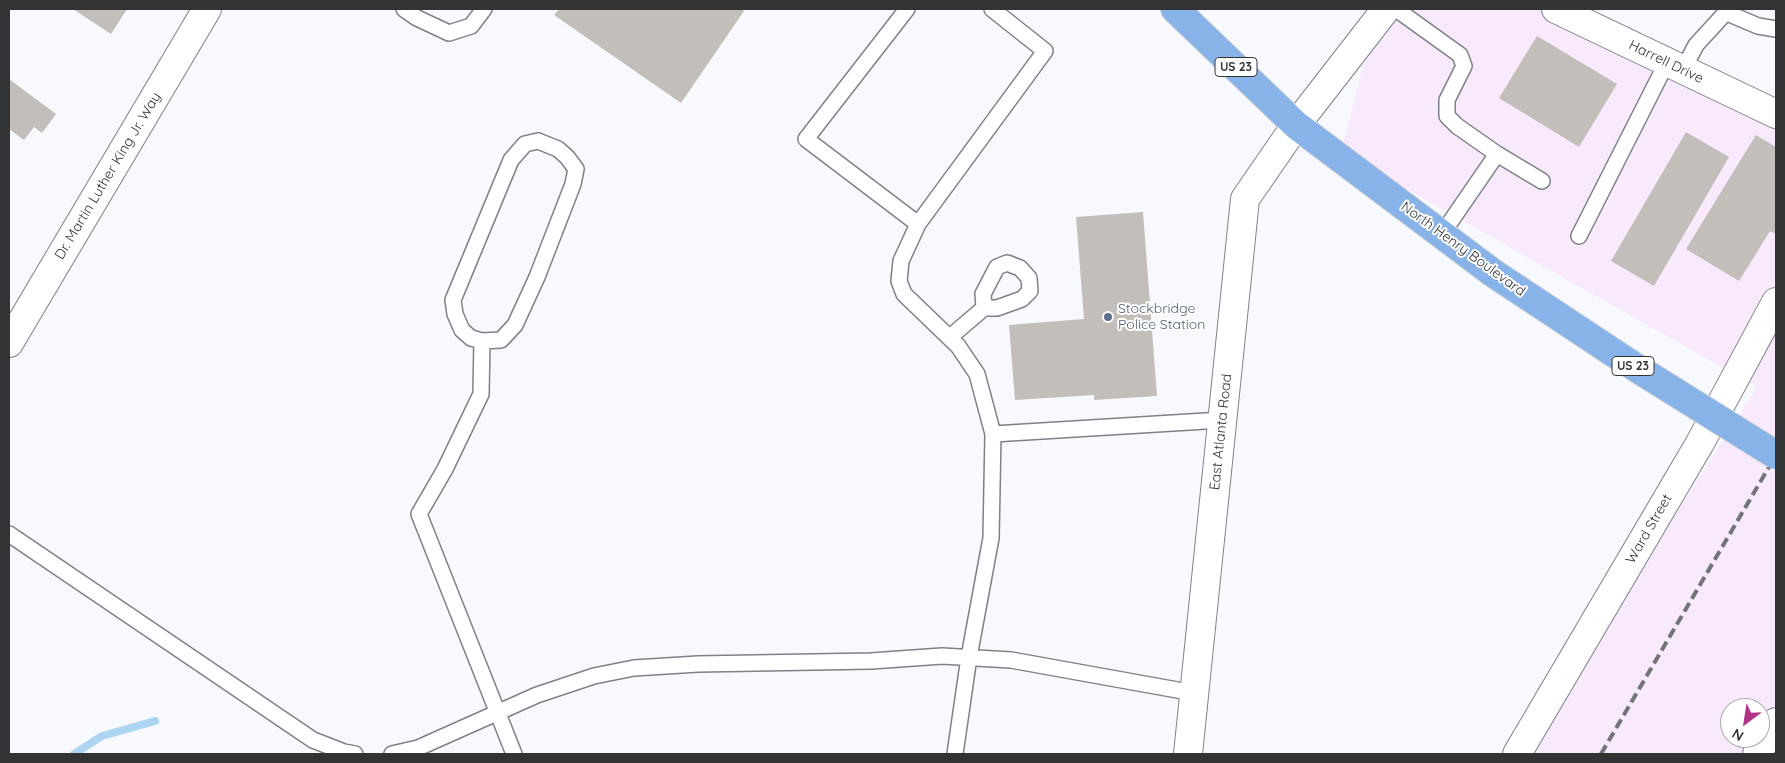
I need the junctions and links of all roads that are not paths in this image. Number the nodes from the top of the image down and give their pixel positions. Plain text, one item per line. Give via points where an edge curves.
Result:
1 (207, 9) edge
2 (404, 9) edge
3 (484, 9) edge
4 (907, 9) edge
5 (992, 9) edge
6 (1175, 9) edge
7 (1386, 9) edge
8 (1396, 9) edge
9 (1556, 9) edge
10 (1727, 10) edge
11 (1776, 29) edge
12 (1675, 66) junction
13 (1776, 114) edge
14 (1296, 125) junction
15 (1497, 154) junction
16 (1542, 181) dead end
17 (918, 224) junction
18 (1442, 234) junction
19 (1578, 236) dead end
20 (1776, 302) edge
21 (984, 308) dead end
22 (950, 337) junction
23 (482, 341) junction
24 (9, 343) edge
25 (1222, 420) junction
26 (993, 434) junction
27 (1776, 455) edge
28 (9, 534) edge
29 (969, 657) junction
30 (1194, 693) junction
31 (498, 712) junction
32 (1776, 722) edge
33 (355, 754) edge
34 (392, 754) edge
35 (514, 754) edge
36 (955, 754) edge
37 (1188, 754) edge
38 (1517, 754) edge
39 (1757, 754) edge

1 - 24 street, Dr. Martin Luther King Jr. Way
2 - 3 lane via 449,33 472,26
4 - 17 lane via 806,139
5 - 17 lane via 1044,51
6 - 14 highway, North Henry Boulevard / US 23
7 - 14 street
8 - 15 lane via 1460,55 1464,66 1447,100 1447,116
9 - 12 street, Harrell Drive
10 - 11 lane via 1758,26
10 - 12 lane
12 - 13 street, Harrell Drive
12 - 19 lane
14 - 18 highway, North Henry Boulevard / US 23
14 - 25 street, East Atlanta Road via 1245,199
15 - 16 lane
15 - 18 lane
17 - 22 lane via 901,261 899,281 904,294
18 - 27 highway, North Henry Boulevard / US 23, bridge via 1493,273 1635,367
20 - 38 street, Ward Street via 1695,452
21 - 22 lane
22 - 26 lane via 977,374
23 - 23 lane via 501,340 515,325 573,184 576,169 568,157 538,141 525,144 511,160 453,300 462,330 471,338
23 - 31 lane via 481,394 420,514
25 - 26 lane
25 - 30 street, East Atlanta Road
26 - 29 lane via 991,538
28 - 33 lane via 313,740
29 - 30 lane via 1011,660
29 - 31 lane via 634,668 594,676
29 - 36 lane
30 - 37 street, East Atlanta Road
31 - 34 lane via 418,748
31 - 35 lane
32 - 39 street

